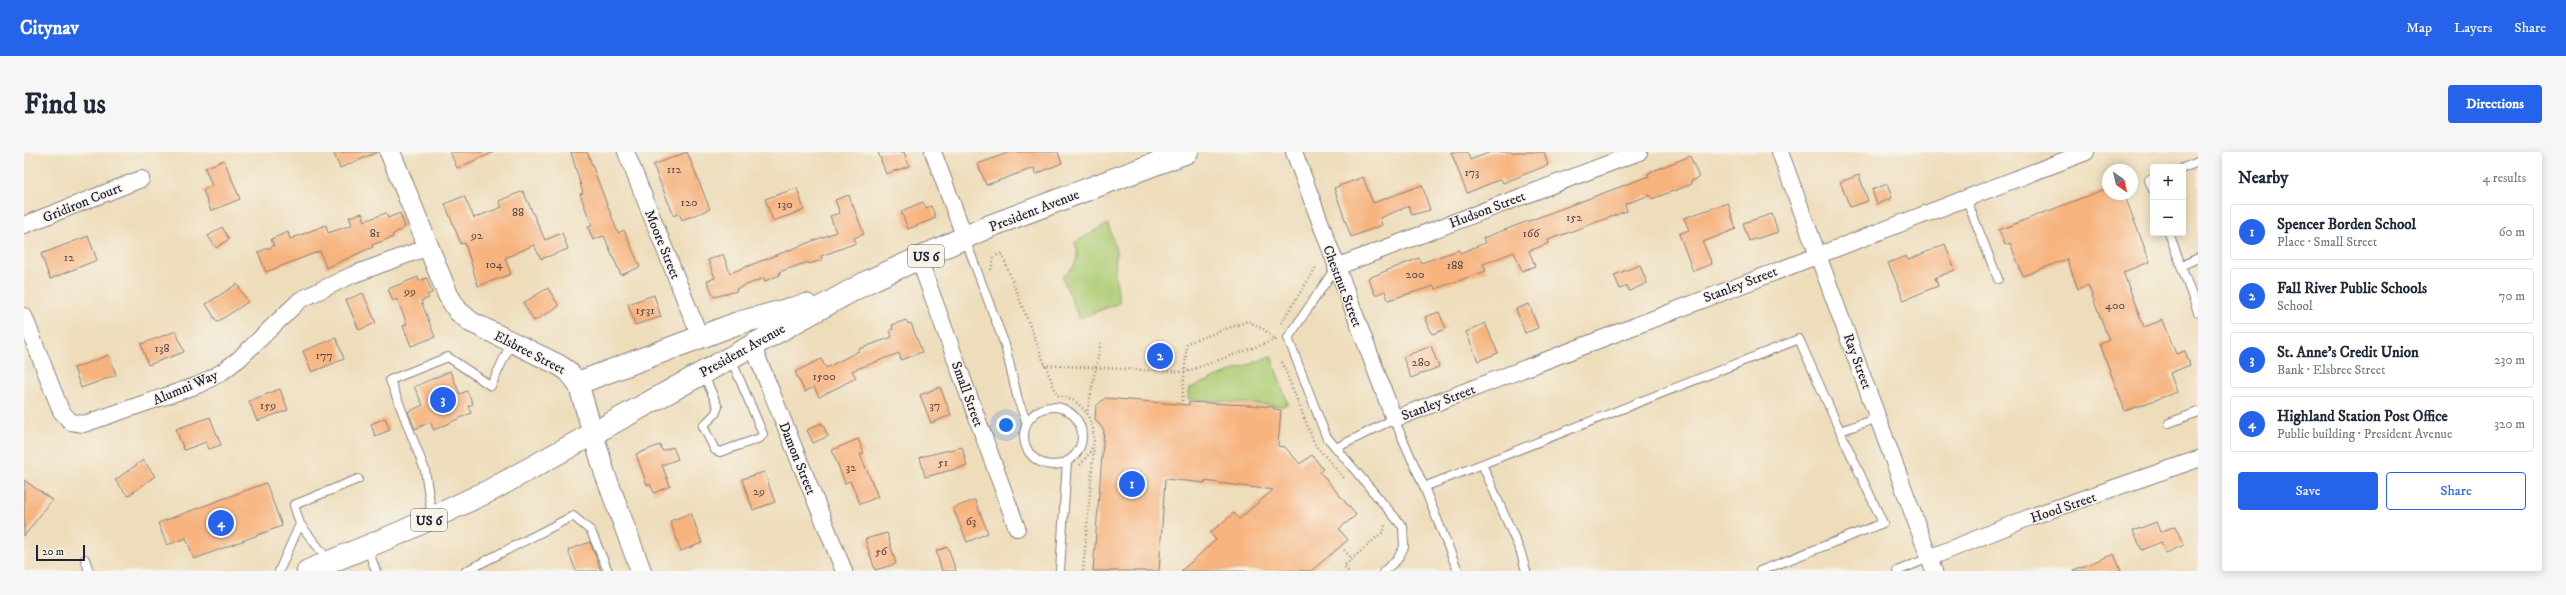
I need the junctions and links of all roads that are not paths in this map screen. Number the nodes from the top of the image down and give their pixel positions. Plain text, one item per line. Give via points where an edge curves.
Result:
1 (390, 152) edge
2 (626, 152) edge
3 (933, 152) edge
4 (1186, 152) edge
5 (1294, 152) edge
6 (1639, 152) edge
7 (1780, 152) edge
8 (2081, 153) edge
9 (2198, 162) edge
10 (2186, 167) edge
11 (141, 179) dead end
12 (1966, 198) junction
13 (24, 225) edge
14 (2170, 236) edge
15 (965, 238) junction
16 (428, 247) junction
17 (1818, 254) junction
18 (2198, 258) edge
19 (919, 259) junction
20 (2181, 266) junction
21 (1336, 267) junction
22 (1998, 279) dead end
23 (844, 295) junction
24 (2198, 312) edge
25 (24, 316) edge
26 (700, 337) junction
27 (512, 341) junction
28 (752, 344) junction
29 (730, 356) junction
30 (703, 372) junction
31 (578, 383) junction
32 (2198, 412) edge
33 (1878, 418) junction
34 (1394, 419) junction
35 (1027, 423) junction
36 (2169, 423) dead end
37 (1840, 431) junction
38 (592, 434) junction
39 (1336, 448) junction
40 (2198, 459) edge
41 (1067, 461) junction
42 (1482, 464) junction
43 (358, 479) dead end
44 (1424, 487) junction
45 (432, 518) junction
46 (300, 524) junction
47 (1018, 528) dead end
48 (367, 547) junction
49 (85, 559) dead end
50 (330, 562) junction
51 (1932, 564) edge
52 (89, 571) edge
53 (279, 571) edge
54 (308, 571) edge
55 (376, 571) edge
56 (466, 571) edge
57 (608, 571) edge
58 (641, 571) edge
59 (844, 571) edge
60 (1060, 571) edge
61 (1384, 571) edge
62 (1458, 571) edge
63 (1526, 571) edge
64 (1760, 571) edge
65 (1897, 571) edge

1 - 16 street, Elsbree Street
2 - 26 street, Moore Street
3 - 15 street
4 - 15 main road, President Avenue / US 6 via 990,226
5 - 21 street, Chestnut Street
6 - 21 street, Hudson Street
7 - 17 street, Ray Street
8 - 12 street, Stanley Street
9 - 10 lane
11 - 13 street, Gridiron Court
12 - 17 street, Stanley Street
12 - 22 lane
14 - 20 lane
15 - 19 main road, President Avenue / US 6
15 - 35 lane via 1005,345 1018,400
16 - 25 street, Alumni Way via 352,275 300,300 239,359 201,384 84,424 71,422 61,411
16 - 27 street, Elsbree Street via 448,295 458,311 471,322
17 - 33 street, Ray Street
17 - 34 street, Stanley Street
18 - 20 lane
19 - 23 main road, President Avenue / US 6
19 - 47 street, Small Street
20 - 24 lane
21 - 34 street, Chestnut Street
21 - 39 lane via 1288,338 1326,436
23 - 26 main road via 738,323
23 - 28 main road, President Avenue / US 6
26 - 31 main road
27 - 31 street, Elsbree Street via 568,370
27 - 45 lane via 491,386 448,357 390,380 425,470
28 - 29 main road, President Avenue / US 6
28 - 59 street, Damon Street
29 - 30 main road, President Avenue / US 6
29 - 30 lane via 763,434 760,438 720,452 715,450 703,426 718,407
30 - 38 main road, President Avenue / US 6
31 - 38 street, Elsbree Street
32 - 36 lane
33 - 37 lane
33 - 51 street, Ray Street
34 - 39 lane
34 - 44 lane
35 - 41 lane via 1024,437 1030,454 1046,464
35 - 41 lane via 1034,414 1046,408 1059,408 1070,414 1078,423 1081,436 1079,448
37 - 42 lane via 1800,339
37 - 64 lane via 1883,523
38 - 45 main road, President Avenue / US 6 via 497,487
38 - 58 street, Elsbree Street
39 - 61 lane via 1403,527 1404,547 1397,560
40 - 51 street, Hood Street via 2033,516
41 - 60 lane
42 - 44 lane
42 - 63 lane via 1521,553
43 - 46 lane via 294,505
44 - 62 lane
45 - 48 main road, President Avenue / US 6
46 - 50 lane
46 - 53 lane
48 - 50 main road, President Avenue / US 6
48 - 55 lane
49 - 52 lane
50 - 54 main road, President Avenue / US 6
51 - 65 lane
56 - 57 lane via 573,516 591,531

